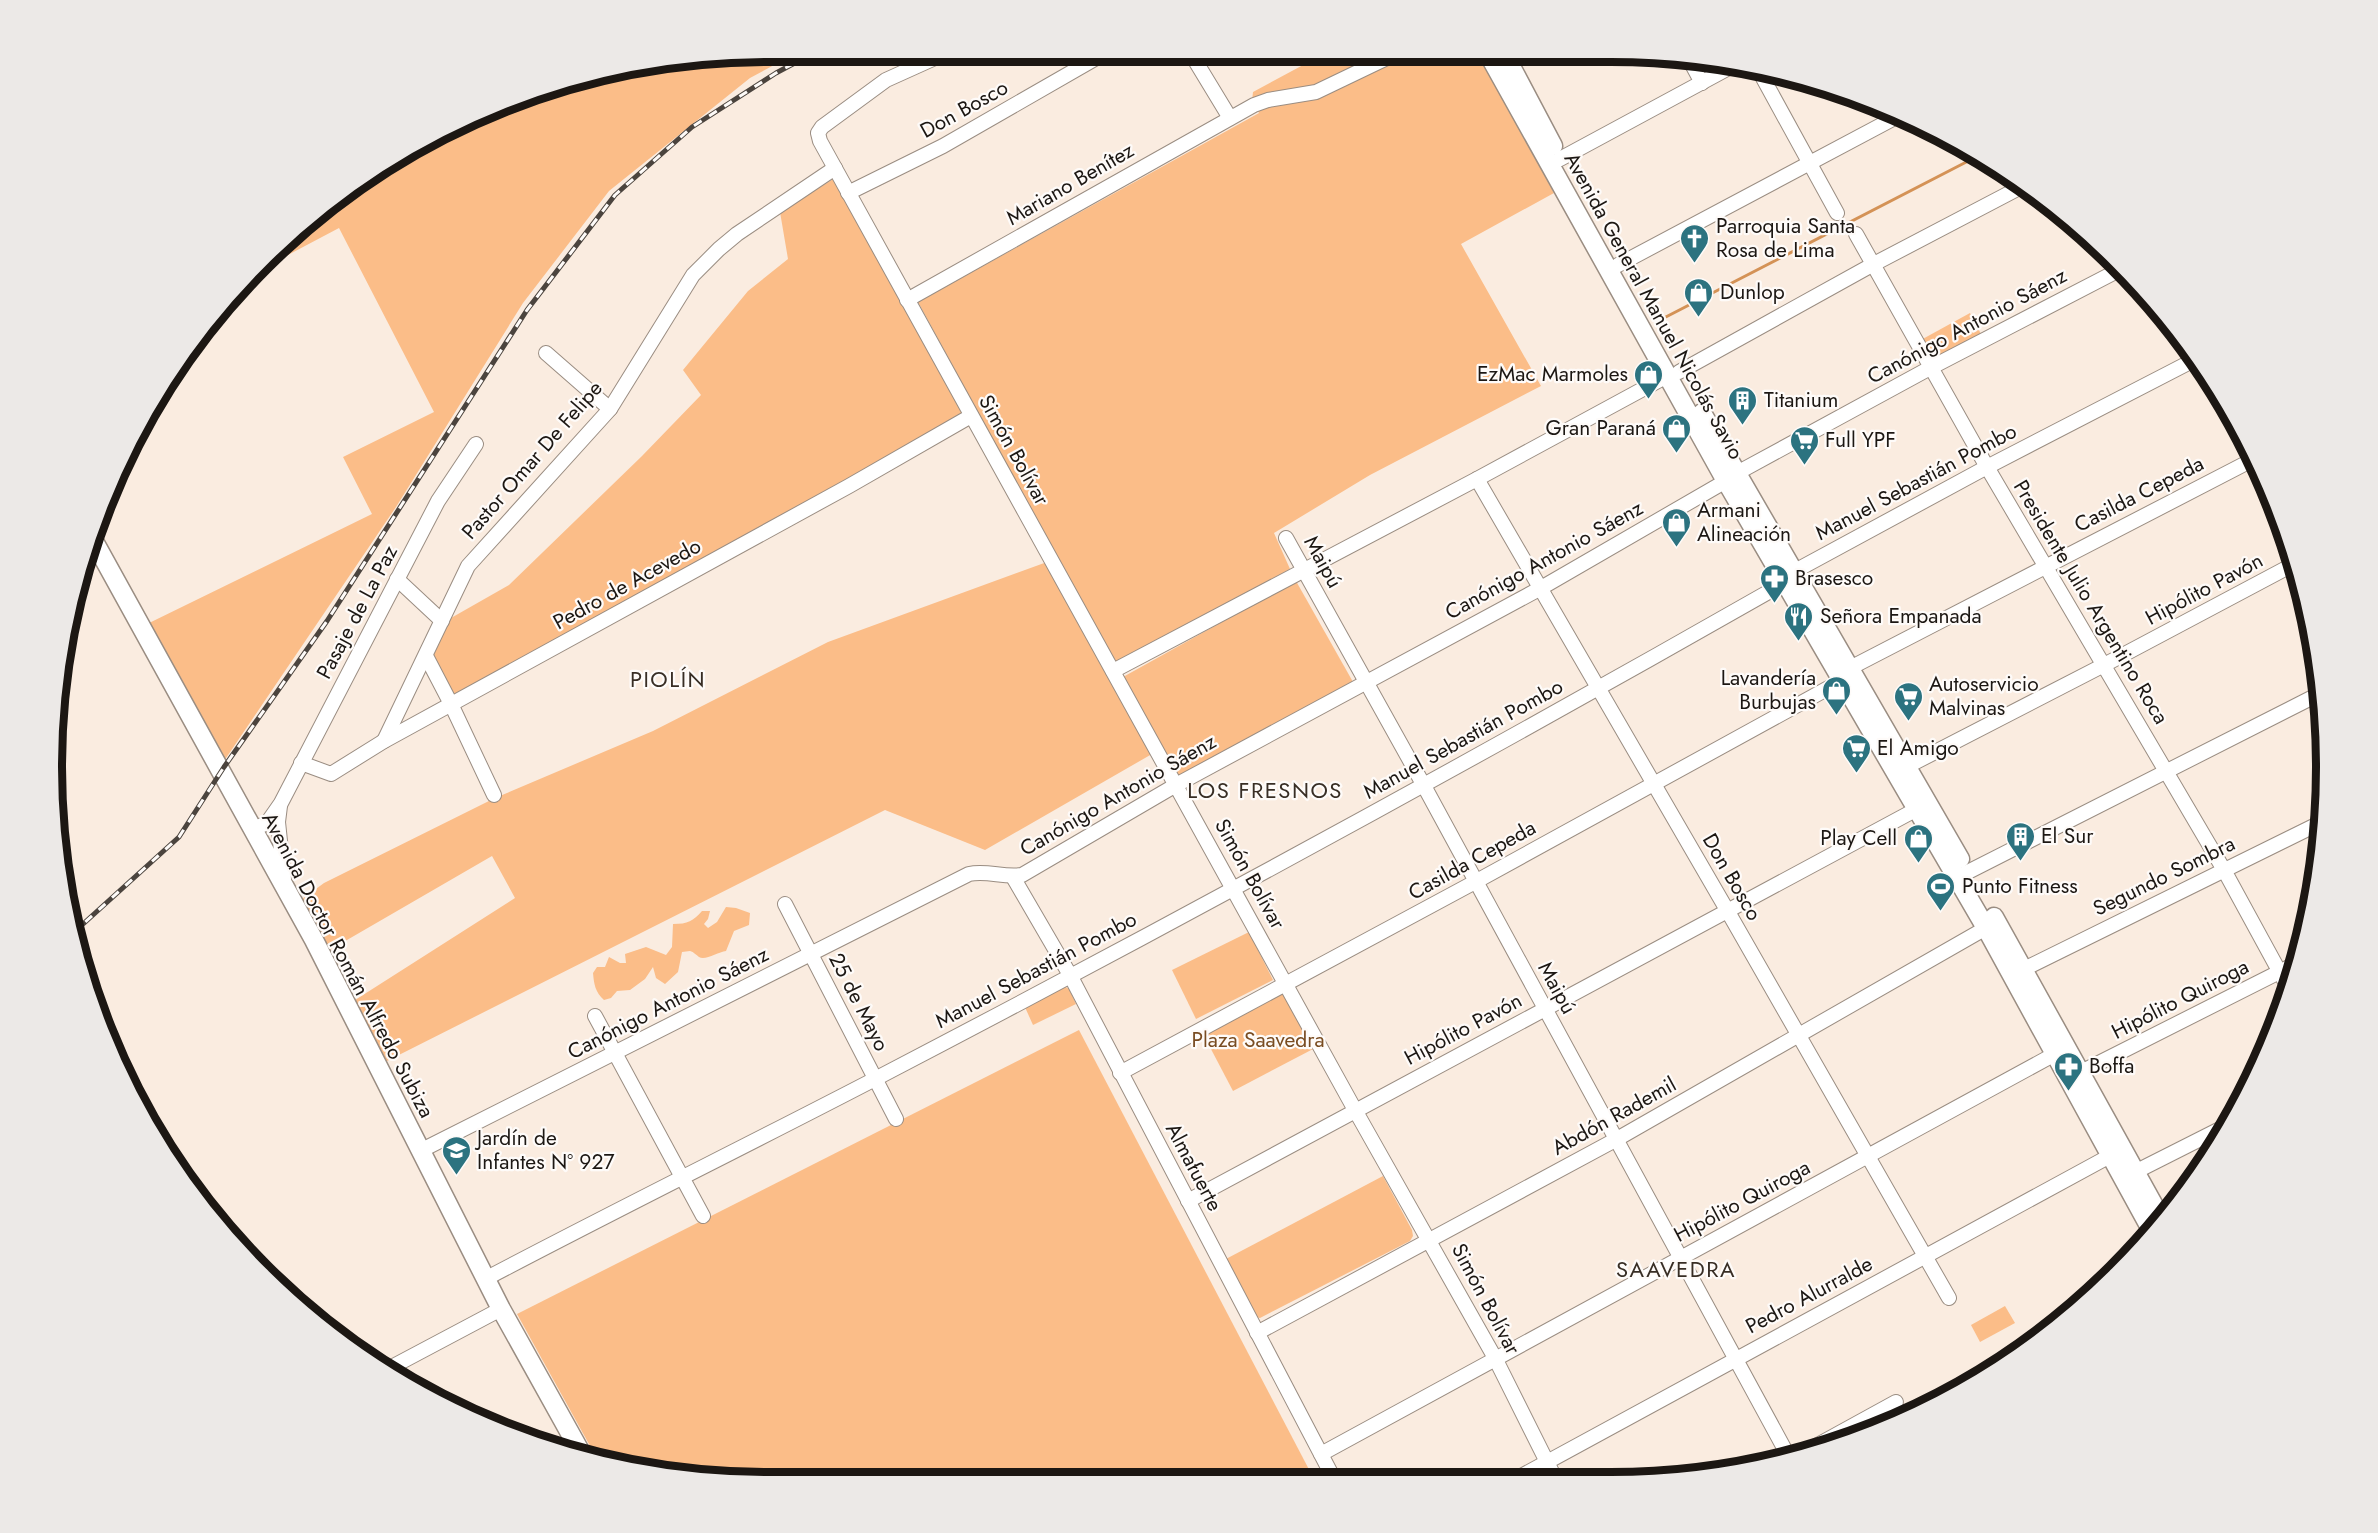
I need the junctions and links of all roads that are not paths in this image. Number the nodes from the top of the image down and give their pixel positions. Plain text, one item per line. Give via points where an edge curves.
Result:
1 (927, 62) edge
2 (1089, 62) edge
3 (1196, 62) edge
4 (1379, 62) edge
5 (1493, 62) edge
6 (1509, 62) edge
7 (1693, 67) edge
8 (1723, 71) edge
9 (1763, 78) edge
10 (1702, 83) junction
11 (1230, 118) junction
12 (1891, 120) edge
13 (1560, 159) junction
14 (1809, 163) junction
15 (835, 168) junction
16 (2016, 189) edge
17 (848, 193) junction
18 (1837, 213) dead end
19 (1856, 234) dead end
20 (1618, 265) junction
21 (1872, 265) junction
22 (2114, 273) edge
23 (907, 300) junction
24 (546, 353) dead end
25 (2189, 363) edge
26 (1930, 368) junction
27 (1673, 374) junction
28 (610, 409) junction
29 (971, 416) junction
30 (476, 444) dead end
31 (2249, 466) edge
32 (1987, 467) junction
33 (1732, 477) junction
34 (1477, 479) junction
35 (1286, 538) dead end
36 (97, 547) edge
37 (2044, 566) junction
38 (2287, 568) edge
39 (1304, 571) junction
40 (1790, 577) junction
41 (397, 579) junction
42 (1541, 588) junction
43 (442, 621) junction
44 (426, 656) junction
45 (2104, 665) junction
46 (1113, 671) junction
47 (1846, 674) junction
48 (1364, 682) junction
49 (1599, 688) junction
50 (2313, 697) edge
51 (451, 704) junction
52 (384, 741) junction
53 (301, 763) junction
54 (1908, 766) junction
55 (2166, 770) junction
56 (1423, 784) junction
57 (1176, 785) junction
58 (1654, 785) junction
59 (494, 795) dead end
60 (281, 803) junction
61 (1917, 809) junction
62 (2314, 826) edge
63 (253, 829) junction
64 (2224, 870) junction
65 (1962, 874) junction
66 (1013, 877) junction
67 (1475, 882) junction
68 (284, 887) junction
69 (1233, 889) junction
70 (785, 904) dead end
71 (1727, 910) junction
72 (1986, 928) junction
73 (811, 954) junction
74 (2286, 968) edge
75 (2024, 969) junction
76 (2280, 971) junction
77 (1070, 975) junction
78 (2283, 978) edge
79 (1287, 984) junction
80 (1544, 1010) junction
81 (595, 1016) dead end
82 (1799, 1036) junction
83 (616, 1054) junction
84 (2055, 1054) junction
85 (2081, 1072) junction
86 (1120, 1073) junction
87 (875, 1079) junction
88 (1355, 1110) junction
89 (896, 1119) dead end
90 (2214, 1132) edge
91 (1617, 1139) junction
92 (420, 1151) junction
93 (2117, 1152) junction
94 (1868, 1158) junction
95 (2129, 1174) junction
96 (681, 1176) junction
97 (1188, 1201) junction
98 (2157, 1213) edge
99 (703, 1216) dead end
100 (2149, 1223) edge
101 (1430, 1241) junction
102 (1680, 1257) junction
103 (1925, 1257) junction
104 (486, 1278) junction
105 (1949, 1298) dead end
106 (501, 1309) junction
107 (1257, 1333) junction
108 (1495, 1358) junction
109 (1736, 1358) junction
110 (395, 1365) edge
111 (1896, 1402) dead end
112 (1835, 1435) edge
113 (577, 1445) edge
114 (1787, 1449) edge
115 (1321, 1454) junction
116 (1546, 1462) junction
117 (1330, 1472) edge
118 (1529, 1472) edge
119 (1552, 1472) edge

1 - 15 street, Simón Bolívar via 878,86 822,127 818,133 820,141
2 - 17 street, Don Bosco via 943,146
3 - 11 street
4 - 11 street, Mariano Benítez via 1316,92 1268,100
5 - 27 main road, Avenida General Manuel Nicolás Savio
6 - 13 main road, Avenida General Manuel Nicolás Savio
7 - 10 street
8 - 10 street
9 - 14 street
10 - 13 street
11 - 23 street, Mariano Benítez
12 - 14 street
13 - 20 main road, Avenida General Manuel Nicolás Savio
14 - 18 street
14 - 20 street
15 - 17 street, Simón Bolívar
15 - 28 street, Pastor Omar De Felipe via 736,234 693,275
16 - 21 street
17 - 23 street, Simón Bolívar
19 - 21 street, Presidente Julio Argentino Roca
20 - 27 main road, Avenida General Manuel Nicolás Savio
21 - 26 street, Presidente Julio Argentino Roca
21 - 27 street
22 - 26 street, Canónigo Antonio Sáenz
23 - 29 street, Simón Bolívar
24 - 28 street
25 - 32 street, Manuel Sebastián Pombo
26 - 32 street, Presidente Julio Argentino Roca
26 - 33 street, Canónigo Antonio Sáenz
27 - 33 main road, Avenida General Manuel Nicolás Savio
27 - 34 street
28 - 43 street, Pastor Omar De Felipe via 468,566
29 - 46 street, Simón Bolívar
29 - 51 street, Pedro de Acevedo
30 - 41 street, Pasaje de La Paz via 438,501
31 - 37 street, Casilda Cepeda
32 - 37 street, Presidente Julio Argentino Roca
32 - 40 street, Manuel Sebastián Pombo
33 - 40 main road, Avenida General Manuel Nicolás Savio
33 - 42 street, Canónigo Antonio Sáenz
34 - 39 street
34 - 42 street, Don Bosco
35 - 39 street, Maipú
36 - 63 main road, Avenida Doctor Román Alfredo Subiza
37 - 45 street, Presidente Julio Argentino Roca
37 - 47 street, Casilda Cepeda
38 - 45 street, Hipólito Pavón
39 - 46 street
39 - 48 street, Maipú
40 - 47 main road, Avenida General Manuel Nicolás Savio
40 - 49 street, Manuel Sebastián Pombo
41 - 43 street
41 - 53 street, Pasaje de La Paz
42 - 48 street, Canónigo Antonio Sáenz
42 - 49 street, Don Bosco
43 - 44 street, Pastor Omar De Felipe
44 - 51 street
44 - 52 street, Pastor Omar De Felipe
45 - 54 street, Hipólito Pavón
45 - 55 street, Presidente Julio Argentino Roca
46 - 57 street, Simón Bolívar
47 - 54 main road, Avenida General Manuel Nicolás Savio
47 - 58 street, Casilda Cepeda
47 - 61 main road, Avenida General Manuel Nicolás Savio
48 - 56 street, Maipú
48 - 57 street, Canónigo Antonio Sáenz
49 - 56 street, Manuel Sebastián Pombo
49 - 58 street, Don Bosco
50 - 55 street
51 - 52 street, Pedro de Acevedo
51 - 59 street
52 - 53 street, Pedro de Acevedo via 331,774
53 - 60 street, Pasaje de La Paz
54 - 65 main road, Avenida General Manuel Nicolás Savio
55 - 64 street, Presidente Julio Argentino Roca
55 - 65 street
56 - 67 street, Maipú
56 - 69 street, Manuel Sebastián Pombo
57 - 66 street, Canónigo Antonio Sáenz
57 - 69 street, Simón Bolívar
58 - 67 street, Casilda Cepeda
58 - 71 street, Don Bosco
60 - 63 street, Pasaje de La Paz via 267,822
60 - 68 street, Pasaje de La Paz via 278,822
61 - 65 main road, Avenida General Manuel Nicolás Savio
61 - 71 street, Hipólito Pavón
62 - 64 street, Segundo Sombra
63 - 68 main road, Avenida Doctor Román Alfredo Subiza
64 - 75 street, Segundo Sombra
64 - 76 street, Presidente Julio Argentino Roca
65 - 72 main road, Avenida General Manuel Nicolás Savio
65 - 75 main road, Avenida General Manuel Nicolás Savio
66 - 73 street, Canónigo Antonio Sáenz via 969,874
66 - 77 street, Almafuerte
67 - 79 street, Casilda Cepeda
67 - 80 street, Maipú
68 - 92 main road, Avenida Doctor Román Alfredo Subiza
69 - 77 street, Manuel Sebastián Pombo
69 - 79 street, Simón Bolívar
70 - 73 street, 25 de Mayo
71 - 80 street, Hipólito Pavón
71 - 82 street, Don Bosco
72 - 82 street, Abdón Rademil
72 - 84 main road, Avenida General Manuel Nicolás Savio
73 - 83 street, Canónigo Antonio Sáenz
73 - 87 street, 25 de Mayo
74 - 76 street, Hipólito Quiroga
75 - 85 main road, Avenida General Manuel Nicolás Savio
76 - 78 street, Presidente Julio Argentino Roca
76 - 85 street, Hipólito Quiroga
77 - 86 street, Almafuerte
77 - 87 street, Manuel Sebastián Pombo
79 - 86 street, Casilda Cepeda
79 - 88 street, Simón Bolívar
80 - 88 street, Hipólito Pavón
80 - 91 street, Maipú
81 - 83 street
82 - 91 street, Abdón Rademil
82 - 94 street, Don Bosco
83 - 92 street, Canónigo Antonio Sáenz
83 - 96 street
84 - 93 main road, Avenida General Manuel Nicolás Savio
84 - 94 street, Hipólito Quiroga
85 - 93 main road, Avenida General Manuel Nicolás Savio
86 - 97 street, Almafuerte
87 - 89 street, 25 de Mayo
87 - 96 street, Manuel Sebastián Pombo
88 - 97 street, Hipólito Pavón
88 - 101 street, Simón Bolívar
90 - 95 street
91 - 101 street, Abdón Rademil
91 - 102 street, Maipú
92 - 104 main road, Avenida Doctor Román Alfredo Subiza
93 - 95 main road, Avenida General Manuel Nicolás Savio
93 - 103 street, Pedro Alurralde
94 - 102 street, Hipólito Quiroga
94 - 103 street, Don Bosco
95 - 98 main road, Avenida General Manuel Nicolás Savio
95 - 100 main road, Avenida General Manuel Nicolás Savio
96 - 99 street
96 - 104 street, Manuel Sebastián Pombo
97 - 107 street, Almafuerte
101 - 107 street, Abdón Rademil
101 - 108 street, Simón Bolívar
102 - 108 street, Hipólito Quiroga
102 - 109 street, Maipú
103 - 105 street, Don Bosco
103 - 109 street, Pedro Alurralde
104 - 106 main road, Avenida Doctor Román Alfredo Subiza
106 - 110 street
106 - 113 main road, Avenida Doctor Román Alfredo Subiza
107 - 115 street, Almafuerte
108 - 115 street, Hipólito Quiroga
108 - 116 street, Simón Bolívar
109 - 114 street, Maipú
109 - 116 street, Pedro Alurralde
111 - 112 street
115 - 117 street, Almafuerte
116 - 118 street, Pedro Alurralde
116 - 119 street, Simón Bolívar

